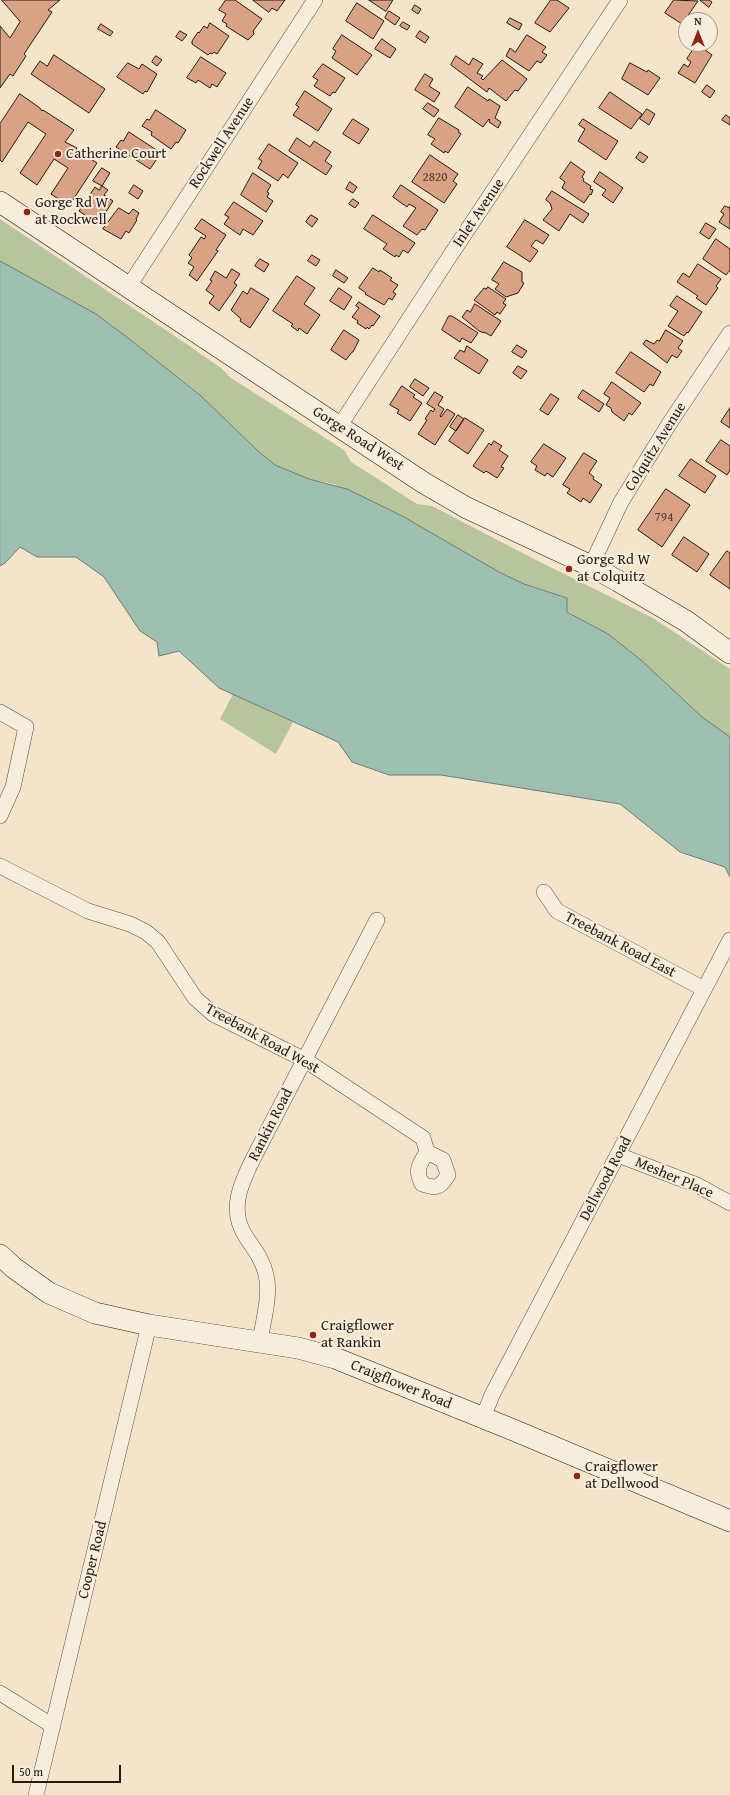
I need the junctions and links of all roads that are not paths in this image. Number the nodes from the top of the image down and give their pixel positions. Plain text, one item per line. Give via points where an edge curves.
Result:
1 (315, 0) edge
2 (620, 0) edge
3 (0, 202) edge
4 (129, 286) junction
5 (730, 333) edge
6 (339, 427) junction
7 (591, 566) junction
8 (730, 653) edge
9 (0, 712) edge
10 (0, 816) edge
11 (0, 866) edge
12 (544, 892) dead end
13 (377, 920) dead end
14 (730, 940) edge
15 (704, 989) junction
16 (305, 1060) junction
17 (427, 1152) dead end
18 (618, 1155) junction
19 (730, 1203) edge
20 (0, 1256) edge
21 (149, 1325) junction
22 (260, 1341) junction
23 (483, 1418) junction
24 (730, 1521) edge
25 (0, 1693) edge
26 (52, 1726) junction
27 (36, 1795) edge

1 - 4 street, Rockwell Avenue
2 - 6 street, Inlet Avenue
3 - 4 main road, Gorge Road West
4 - 6 main road, Gorge Road West
5 - 7 street, Colquitz Avenue via 620,502
6 - 7 main road, Gorge Road West via 467,508
7 - 8 main road, Gorge Road West via 686,622
9 - 10 street via 26,727 13,787
11 - 16 street, Treebank Road West via 88,911 130,924 146,932 158,942 204,1008
12 - 15 street, Treebank Road East via 557,911
13 - 16 street, Rankin Road
14 - 15 street, Dellwood Road
15 - 18 street, Dellwood Road
16 - 17 street, Treebank Road West via 423,1138
16 - 22 street, Rankin Road via 241,1182 237,1197 242,1231 261,1259 268,1283
18 - 19 street, Mesher Place via 697,1185
18 - 23 street, Dellwood Road via 492,1395
20 - 21 main road, Craigflower Road via 49,1293 95,1313
21 - 22 main road, Craigflower Road
21 - 26 street, Cooper Road
22 - 23 main road, Craigflower Road via 335,1358
23 - 24 main road, Craigflower Road
25 - 26 street
26 - 27 street, Cooper Road

